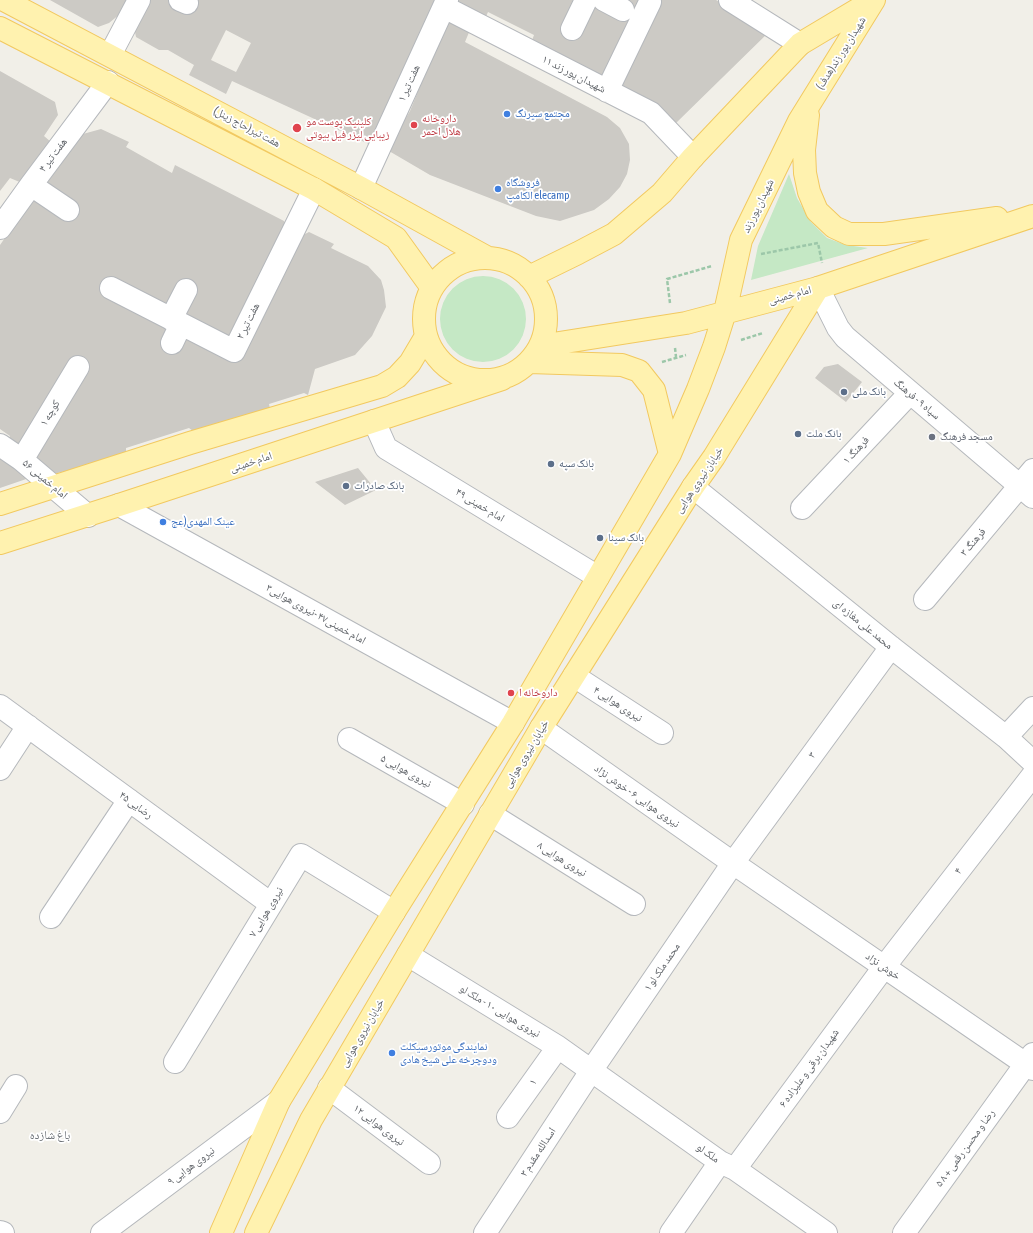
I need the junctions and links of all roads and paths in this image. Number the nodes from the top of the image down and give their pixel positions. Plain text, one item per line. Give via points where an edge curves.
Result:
1 (4, 0) edge
2 (139, 0) edge
3 (586, 0) edge
4 (730, 0) edge
5 (874, 0) edge
6 (650, 2) dead end
7 (445, 3) edge
8 (0, 28) edge
9 (572, 29) dead end
10 (800, 44) junction
11 (110, 55) junction
12 (108, 82) junction
13 (607, 91) junction
14 (808, 106) junction
15 (693, 157) junction
16 (31, 185) junction
17 (361, 188) junction
18 (314, 189) junction
19 (68, 210) dead end
20 (1033, 213) edge
21 (1033, 216) edge
22 (0, 228) edge
23 (488, 258) junction
24 (529, 277) junction
25 (111, 288) dead end
26 (432, 288) junction
27 (818, 288) junction
28 (186, 290) dead end
29 (725, 312) junction
30 (175, 328) junction
31 (426, 336) junction
32 (535, 354) junction
33 (78, 367) dead end
34 (502, 378) junction
35 (910, 393) junction
36 (374, 421) junction
37 (0, 445) edge
38 (670, 454) junction
39 (22, 460) junction
40 (1029, 484) edge
41 (54, 487) junction
42 (693, 487) junction
43 (0, 504) edge
44 (120, 505) junction
45 (802, 508) dead end
46 (88, 516) junction
47 (0, 543) edge
48 (598, 577) junction
49 (925, 599) dead end
50 (891, 647) junction
51 (574, 676) junction
52 (0, 706) edge
53 (1033, 708) edge
54 (513, 723) junction
55 (28, 726) junction
56 (541, 728) junction
57 (662, 733) dead end
58 (1006, 737) junction
59 (349, 739) dead end
60 (1033, 762) edge
61 (0, 769) edge
62 (1033, 775) edge
63 (129, 800) junction
64 (463, 804) junction
65 (490, 814) junction
66 (733, 863) junction
67 (271, 904) junction
68 (634, 904) dead end
69 (394, 912) junction
70 (51, 917) dead end
71 (408, 955) junction
72 (884, 967) junction
73 (558, 1047) junction
74 (175, 1062) dead end
75 (1031, 1062) edge
76 (591, 1071) junction
77 (16, 1086) dead end
78 (329, 1088) junction
79 (279, 1101) junction
80 (0, 1112) edge
81 (508, 1117) dead end
82 (429, 1163) dead end
83 (728, 1166) junction
84 (0, 1232) edge
85 (3, 1233) edge
86 (102, 1233) edge
87 (221, 1233) edge
88 (256, 1233) edge
89 (485, 1233) edge
90 (671, 1233) edge
91 (826, 1233) edge
92 (904, 1233) edge

1 - 11 main road, هفت تیر(حاج زینل)
2 - 11 street
3 - 9 street
4 - 10 street
5 - 10 main road
5 - 14 main road, شهیدان پور زند(هدف)
6 - 13 street
7 - 13 street, شهیدان پور زند ۱۱
7 - 17 street, هفت تیر ۱
8 - 12 main road
10 - 15 main road
11 - 17 main road, هفت تیر(حاج زینل)
12 - 16 street, هفت تیر ۴
12 - 18 main road
13 - 15 street, شهیدان پور زند ۱۱ via 650,113
14 - 20 main road via 804,150 809,192 817,211 834,227 849,234 884,234
14 - 29 main road, شهیدان پور زند via 798,121 742,240
15 - 24 main road via 662,193 614,234
16 - 19 street
16 - 22 street, هفت تیر ۴
17 - 23 main road, هفت تیر(حاج زینل)
18 - 26 main road via 396,238
18 - 30 street, هفت تیر ۲ via 234,351
21 - 27 main road, امام خمینی
23 - 24 main road via 503,260
23 - 26 main road via 471,259 456,265 442,275
24 - 32 main road via 540,292 545,310 546,328
25 - 30 street, هفت تیر ۲
26 - 31 main road via 423,319
27 - 29 main road, امام خمینی
27 - 35 street, سپاه ۹ - فرهنگ via 845,337
27 - 42 main road, خیابان نیروی هوایی via 714,458
28 - 30 street
29 - 32 main road, امام خمینی via 686,323
29 - 38 main road via 698,389
31 - 34 main road via 435,355 450,370 470,379 485,381
31 - 41 main road via 410,363 397,377 382,386
32 - 34 main road via 517,372
32 - 38 main road via 622,365 639,371 654,390
33 - 39 street, کوچه ۱
34 - 36 main road, امام خمینی
35 - 40 street, سپاه ۹ - فرهنگ
35 - 45 street, فرهنگ ۱
36 - 44 main road, امام خمینی
36 - 48 street, امام خمینی ۴۹ via 386,448
37 - 39 street, امام خمینی ۵۶
38 - 48 main road
39 - 41 street, امام خمینی ۵۶
40 - 49 street, فرهنگ ۳
41 - 43 main road
41 - 46 street, امام خمینی ۵۶
42 - 50 street, محمد علی مغازه ای
42 - 51 main road, خیابان نیروی هوایی
44 - 46 main road, امام خمینی
44 - 54 street, امام خمینی۴۷ -نیروی هوایی۳
46 - 47 main road, امام خمینی
48 - 54 main road
50 - 58 street, محمد علی مغازه ای
50 - 66 street, ۳
51 - 56 main road, خیابان نیروی هوایی
51 - 57 street, نیروی هوایی ۴
52 - 55 street, رضایی ۴۵
53 - 58 street
54 - 64 main road
55 - 61 street
55 - 63 street, رضایی ۴۵
56 - 65 main road, خیابان نیروی هوایی
56 - 66 street, نیروی هوایی ۶ - خوش نژاد
58 - 60 street, محمد علی مغازه ای
59 - 64 street, نیروی هوایی ۵
62 - 72 street, ۴
63 - 67 street, رضایی ۴۵
63 - 70 street
64 - 69 main road
65 - 68 street, نیروی هوایی ۸
65 - 71 main road, خیابان نیروی هوایی
66 - 72 street, خوش نژاد
66 - 76 street, ۱ محمد ملک لو
67 - 69 street, نیروی هوایی ۷ via 301,855
67 - 74 street, نیروی هوایی ۷
69 - 79 main road
71 - 73 street, نیروی هوایی ۱۰ - ملک لو
71 - 78 main road, خیابان نیروی هوایی
72 - 75 street, خوش نژاد
72 - 83 street, ۶ شهیدان برقی و علیزاده
73 - 76 street, نیروی هوایی ۱۰ - ملک لو
73 - 81 street, ۱
75 - 92 street, ۵ رضا و محسن رقمی + ۸
76 - 83 street, ملک لو
76 - 89 street, ۳ اسدالله مقدم
77 - 80 street
78 - 82 street, نیروی هوایی ۱۲
78 - 88 main road, خیابان نیروی هوایی
79 - 86 street, نیروی هوایی ۹
79 - 87 main road
83 - 90 street, ۶ شهیدان برقی و علیزاده
83 - 91 street, ملک لو
84 - 85 street

